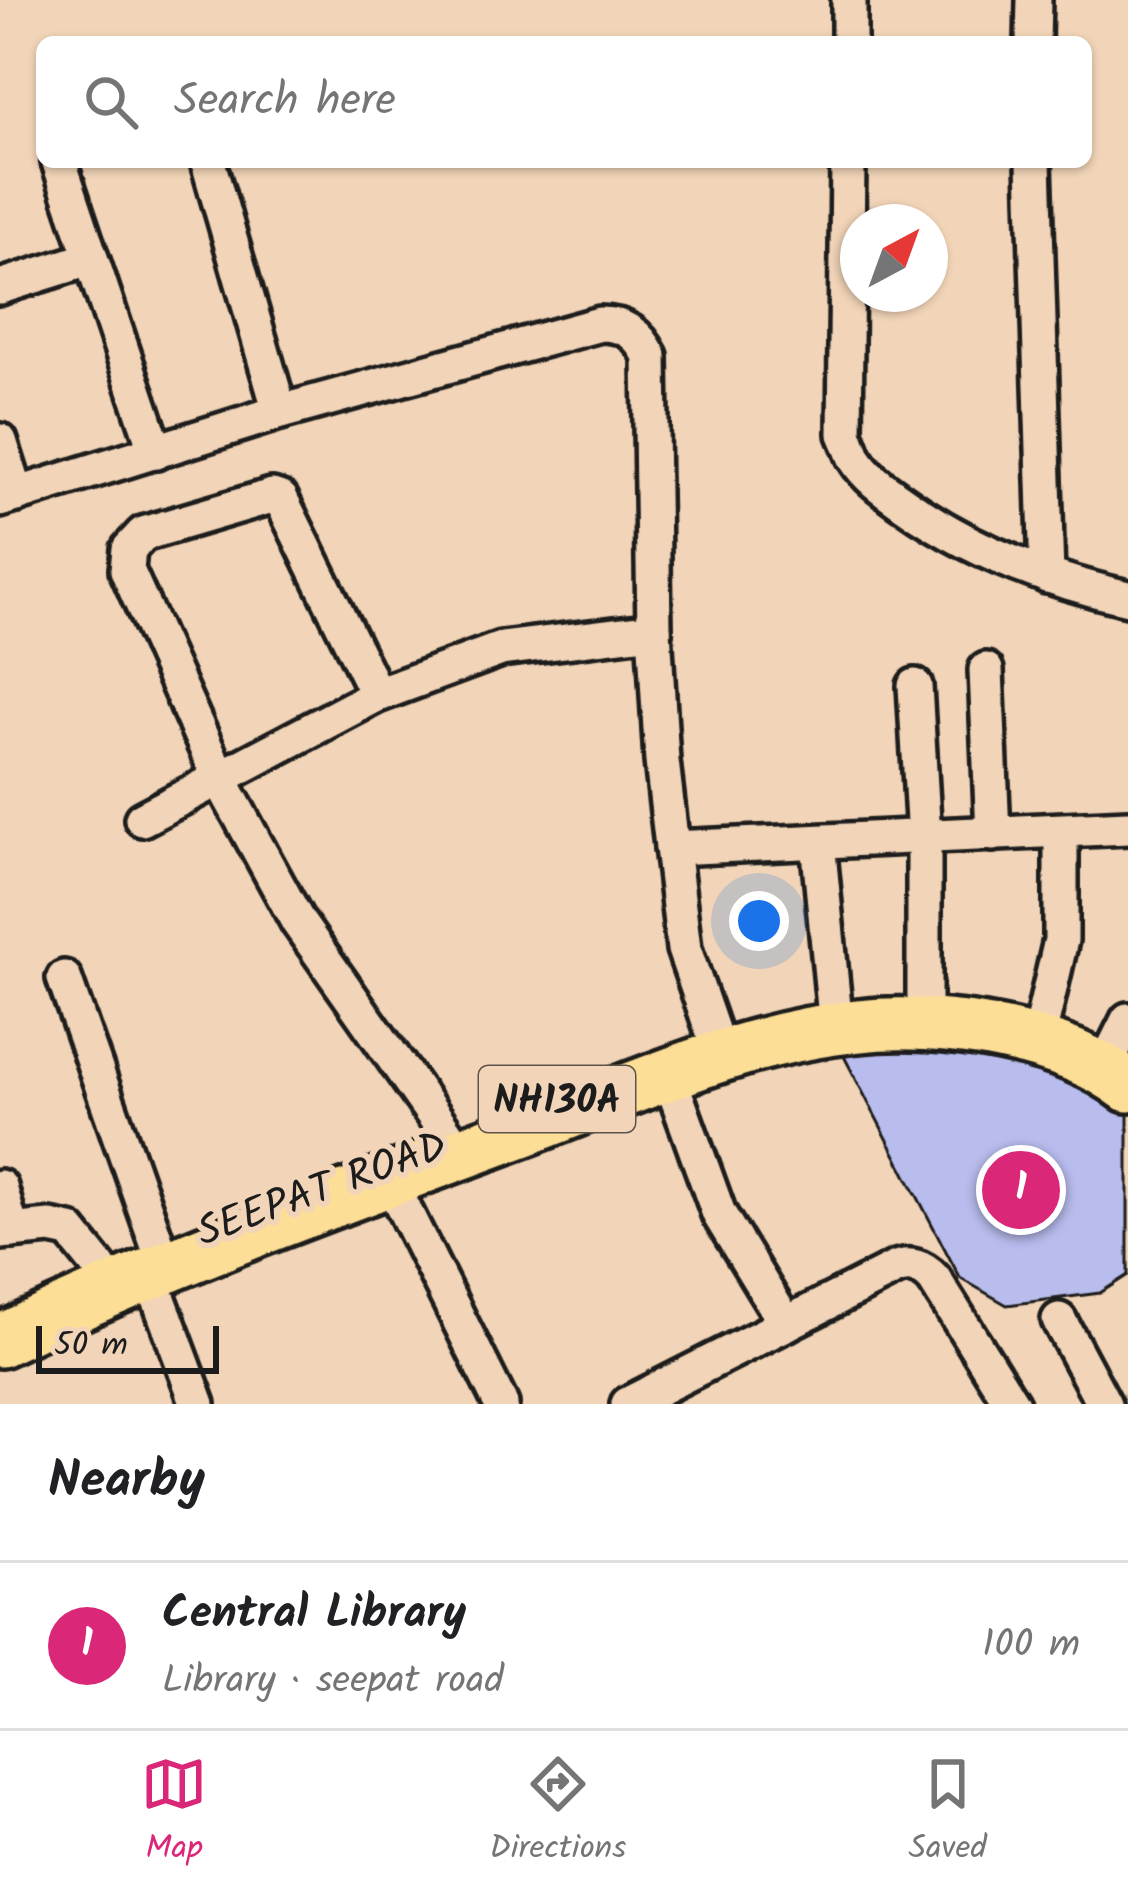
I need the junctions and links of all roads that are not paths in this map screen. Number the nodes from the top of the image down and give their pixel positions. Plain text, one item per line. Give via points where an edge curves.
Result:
1 (849, 0) edge
2 (1034, 0) edge
3 (849, 36) edge
4 (1033, 36) edge
5 (61, 168) edge
6 (210, 168) edge
7 (848, 168) edge
8 (1034, 168) edge
9 (89, 260) junction
10 (0, 287) edge
11 (280, 412) junction
12 (0, 441) edge
13 (156, 452) junction
14 (8, 497) edge
15 (1047, 576) junction
16 (1128, 598) edge
17 (654, 631) junction
18 (986, 670) dead end
19 (915, 686) dead end
20 (377, 695) junction
21 (220, 779) junction
22 (142, 819) dead end
23 (1128, 827) edge
24 (1061, 831) junction
25 (993, 834) junction
26 (924, 838) junction
27 (818, 842) junction
28 (672, 848) junction
29 (64, 978) dead end
30 (835, 1006) junction
31 (925, 1013) junction
32 (1040, 1031) junction
33 (718, 1047) junction
34 (1120, 1056) edge
35 (669, 1076) junction
36 (451, 1140) junction
37 (390, 1181) junction
38 (0, 1186) edge
39 (6, 1232) edge
40 (154, 1260) junction
41 (99, 1267) junction
42 (0, 1314) edge
43 (1059, 1320) dead end
44 (786, 1324) junction
45 (0, 1341) edge
46 (198, 1404) edge
47 (501, 1404) edge
48 (628, 1404) edge
49 (1012, 1404) edge
50 (1104, 1404) edge

1 - 3 street
2 - 4 street
5 - 9 street
6 - 11 street
7 - 15 street via 845,434 857,463 926,519
8 - 15 street
9 - 10 street
9 - 13 street
11 - 13 street
11 - 17 street via 600,324 627,328 650,356
12 - 14 street
13 - 14 street
15 - 16 street
17 - 20 street via 501,650
17 - 28 street
18 - 25 street
19 - 26 street
20 - 21 street
20 - 21 street via 281,499 143,534 129,549 127,570
21 - 22 street
21 - 36 street via 298,922
23 - 24 street
24 - 25 street
24 - 32 street via 1061,940
25 - 26 street
26 - 27 street
26 - 31 street
27 - 28 street
27 - 30 street
28 - 33 street via 684,949
29 - 40 street
30 - 31 highway, SEEPAT ROAD / NH130A
30 - 33 highway, SEEPAT ROAD / NH130A via 758,1023
31 - 32 highway, SEEPAT ROAD / NH130A
31 - 33 highway, SEEPAT ROAD / NH130A
32 - 34 highway, SEEPAT ROAD / NH130A
33 - 35 highway, SEEPAT ROAD / NH130A
33 - 36 highway, SEEPAT ROAD / NH130A
35 - 37 highway, SEEPAT ROAD / NH130A
35 - 44 street via 719,1214
36 - 40 highway, SEEPAT ROAD / NH130A
37 - 40 highway, SEEPAT ROAD / NH130A
37 - 47 street
38 - 39 street
39 - 41 street via 70,1231
40 - 41 highway, SEEPAT ROAD / NH130A
40 - 45 highway, SEEPAT ROAD / NH130A
40 - 46 street
41 - 42 highway, SEEPAT ROAD / NH130A
43 - 50 street
44 - 48 street
44 - 49 street via 900,1266 922,1268

